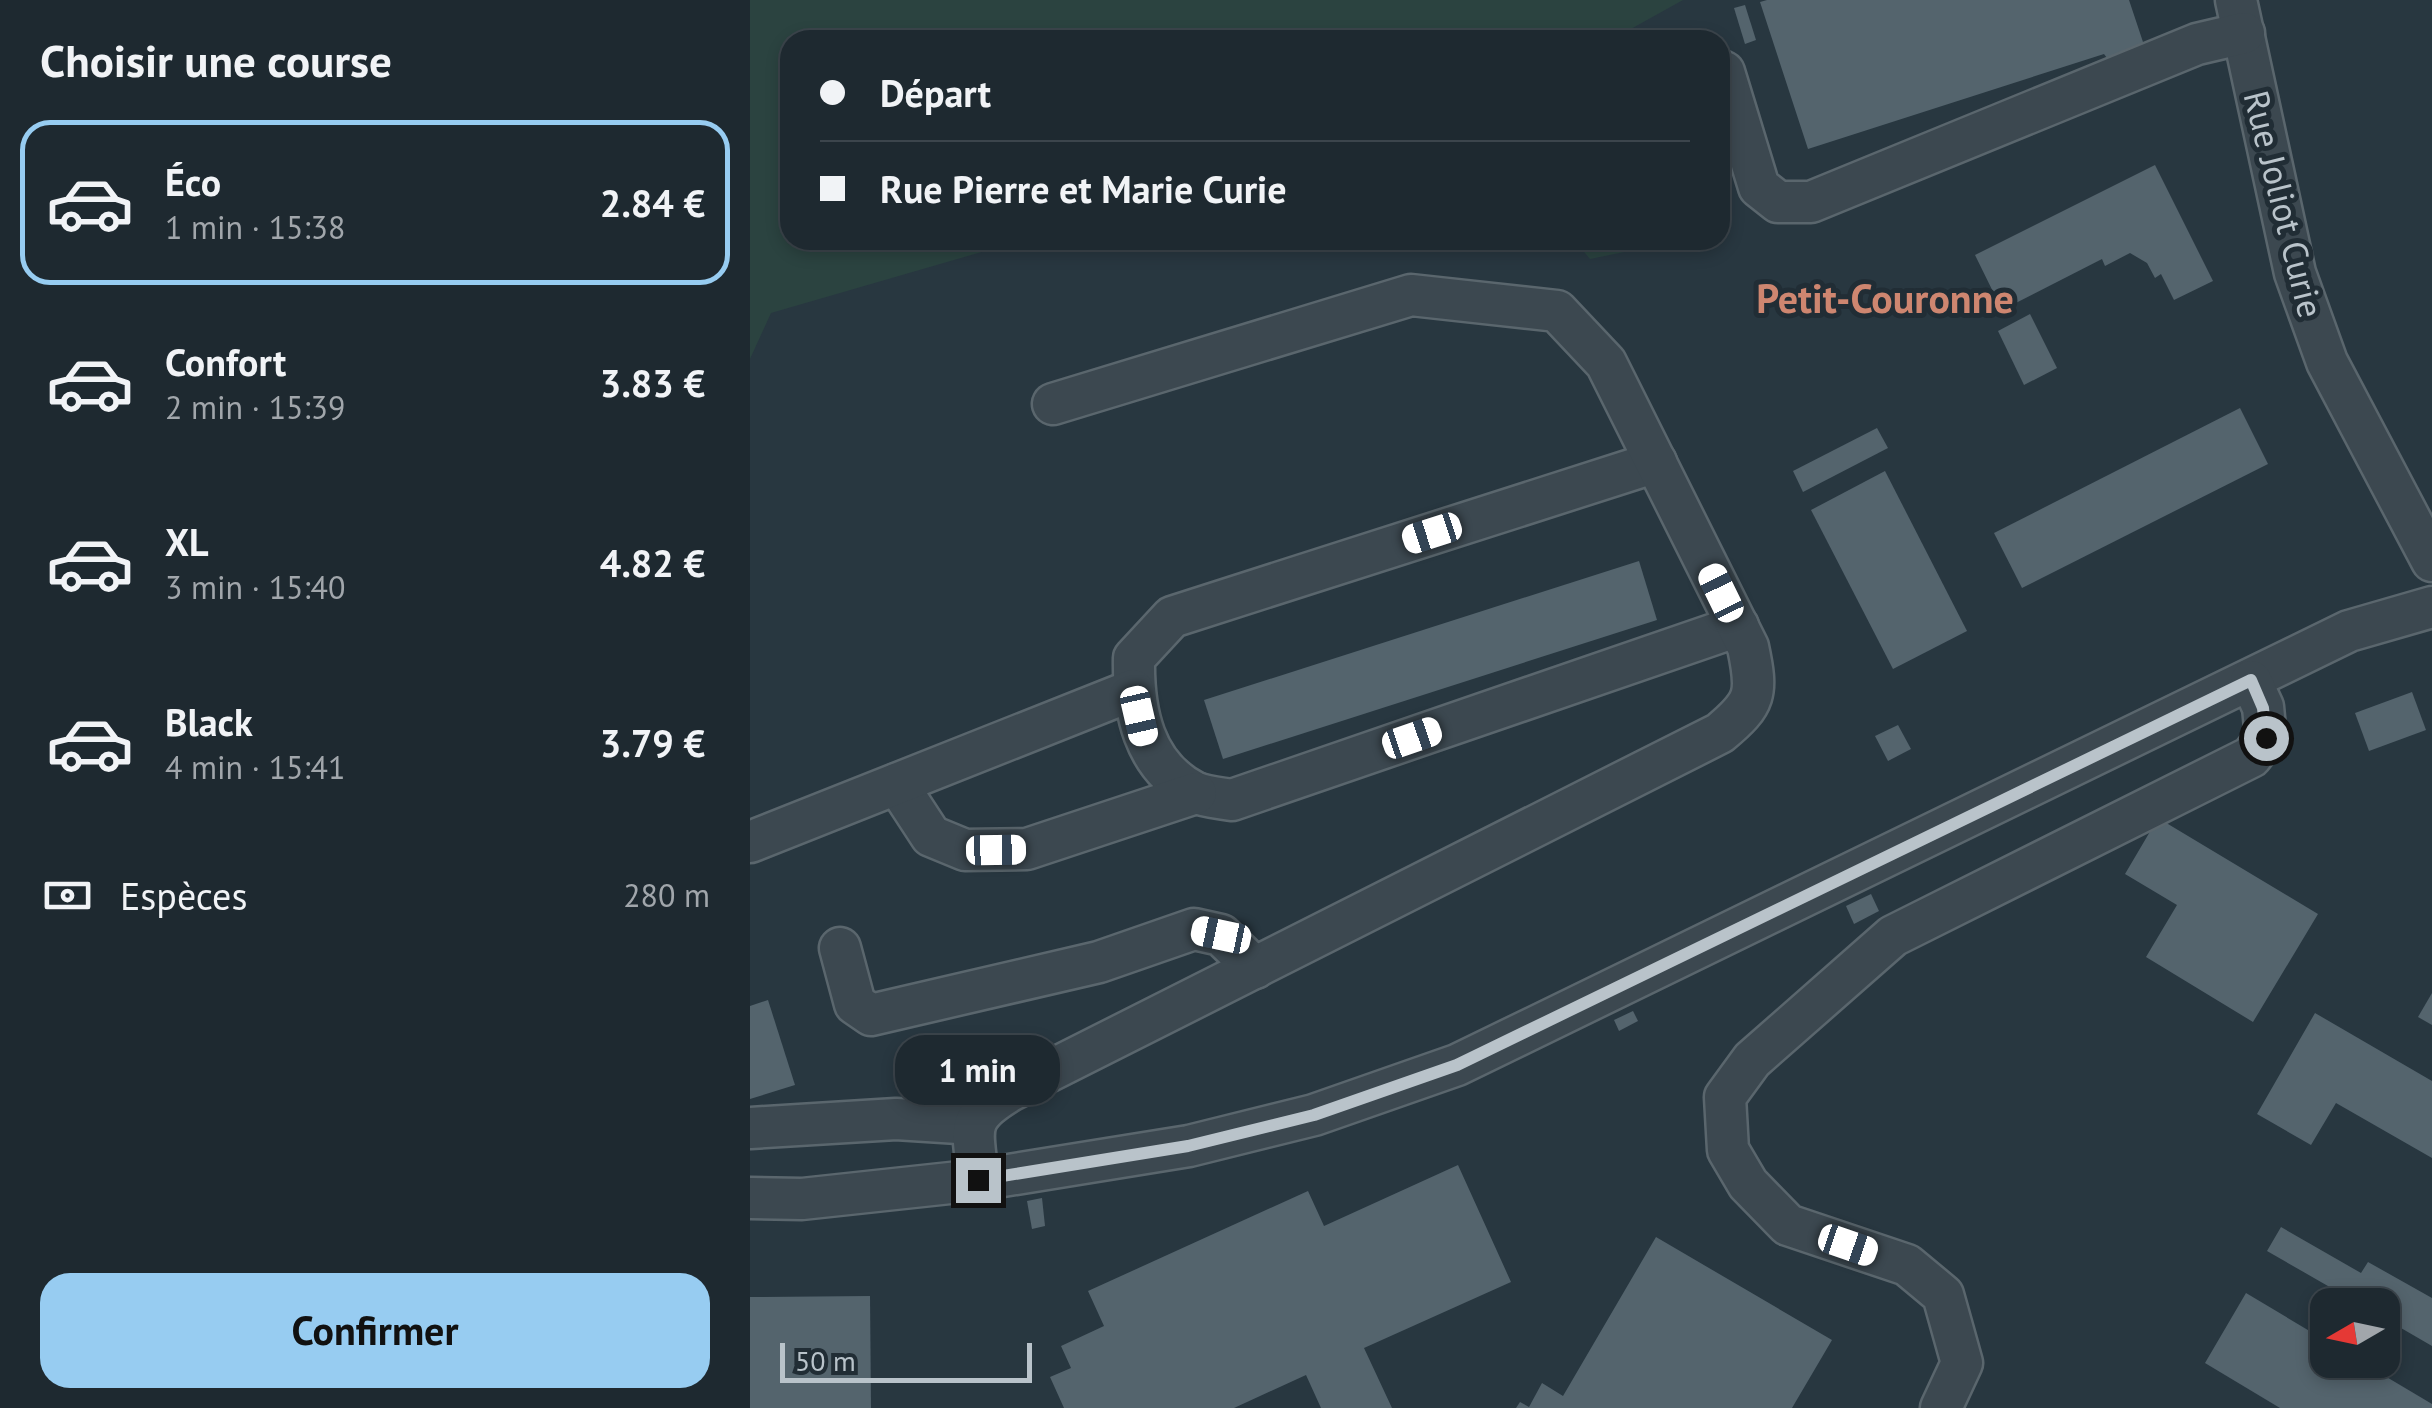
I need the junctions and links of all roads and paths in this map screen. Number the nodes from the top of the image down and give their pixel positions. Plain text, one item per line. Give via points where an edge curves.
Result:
1 (2240, 17) edge
2 (1730, 91) edge
3 (1053, 404) dead end
4 (1656, 462) junction
5 (2432, 561) edge
6 (2432, 607) edge
7 (1738, 626) junction
8 (2251, 680) junction
9 (1133, 690) junction
10 (897, 784) junction
11 (1196, 793) junction
12 (750, 842) edge
13 (840, 948) dead end
14 (1255, 968) junction
15 (974, 1124) junction
16 (750, 1128) edge
17 (978, 1180) junction
18 (750, 1198) edge
19 (1941, 1408) edge

1 - 2 street via 2197,44 1812,202 1778,202 1760,187
1 - 5 street, Rue Joliot Curie via 2295,273 2327,362
3 - 4 street via 1410,295 1556,311 1606,363
4 - 7 street
4 - 9 street via 1172,617 1134,658
6 - 8 street via 2349,631
7 - 11 street via 1232,800
7 - 14 street via 1756,680 1746,712 1720,734
8 - 17 street via 1457,1065 1314,1115 1188,1146
8 - 19 street via 2266,738 2251,757 1893,936 1752,1060 1725,1097 1728,1150 1748,1184 1788,1225 1908,1265 1943,1295 1962,1363
9 - 10 street
9 - 11 street via 1145,740 1160,767
10 - 11 street via 931,836 965,850 1027,849
10 - 12 street
13 - 14 street via 855,1004 872,1015 1100,962 1194,929 1221,935
14 - 15 street via 1010,1091 983,1108
15 - 16 street via 896,1119
15 - 17 street
17 - 18 street via 802,1199

